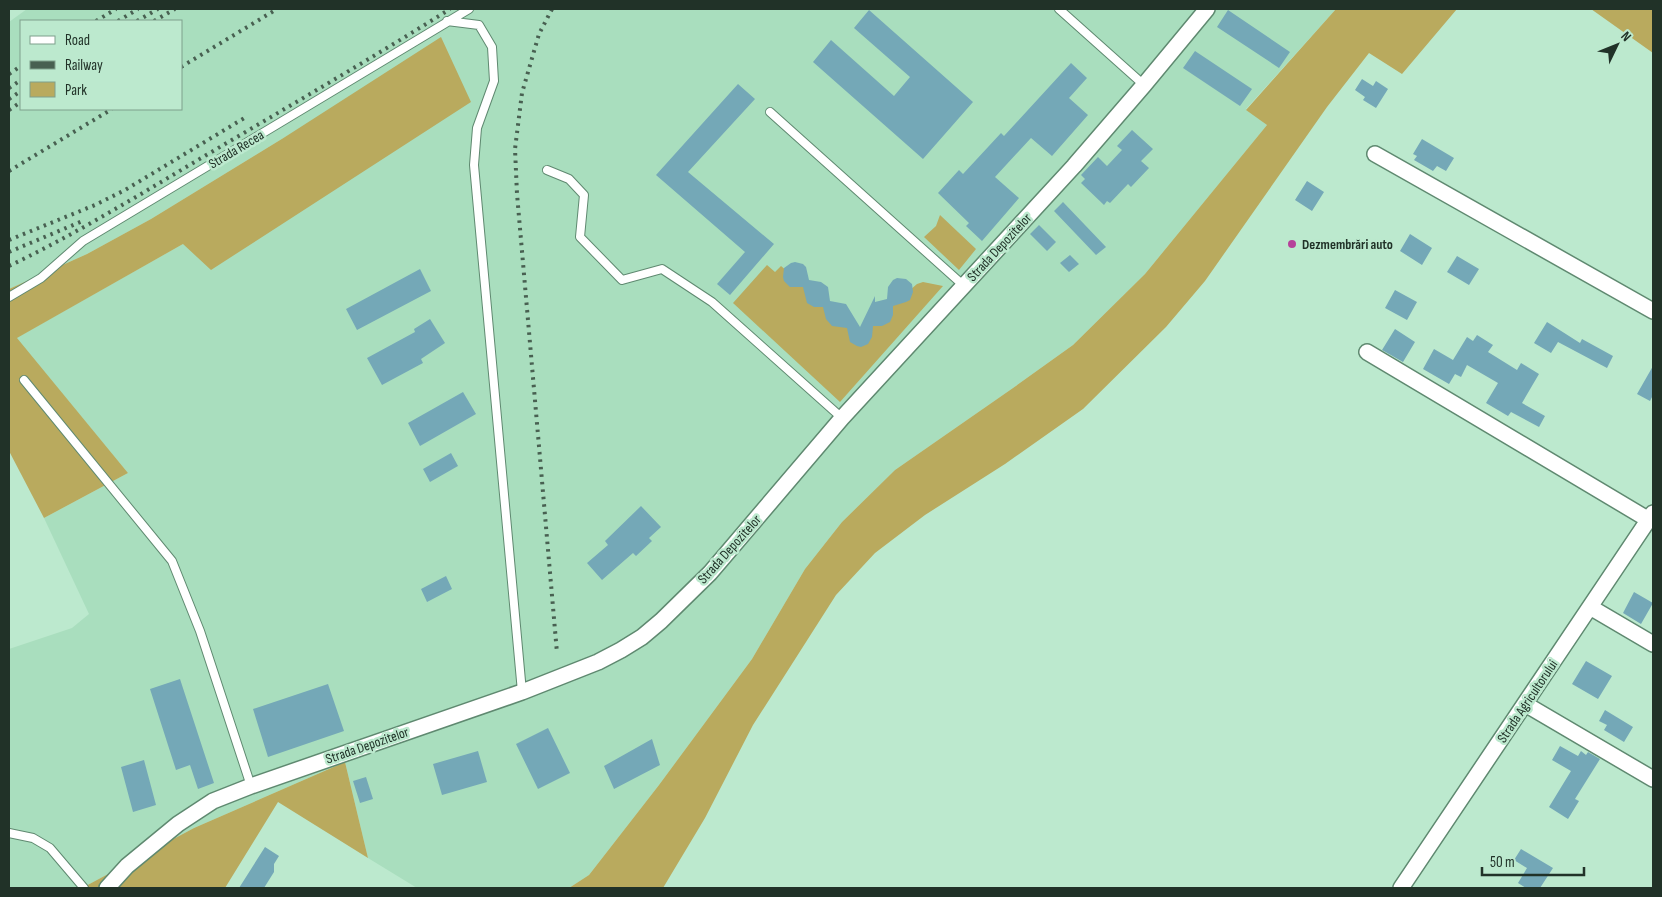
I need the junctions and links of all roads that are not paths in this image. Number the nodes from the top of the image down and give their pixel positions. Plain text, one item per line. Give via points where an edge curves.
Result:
1 (469, 9) edge
2 (1059, 9) edge
3 (1207, 9) edge
4 (447, 21) junction
5 (1144, 85) junction
6 (770, 112) dead end
7 (1374, 154) dead end
8 (547, 170) dead end
9 (963, 285) junction
10 (9, 298) edge
11 (1653, 311) edge
12 (1367, 352) dead end
13 (24, 380) dead end
14 (842, 418) junction
15 (1651, 516) edge
16 (1590, 607) junction
17 (1653, 644) edge
18 (522, 692) junction
19 (1525, 704) junction
20 (1653, 779) edge
21 (251, 786) junction
22 (9, 833) edge
23 (84, 888) edge
24 (107, 888) edge
25 (1400, 888) edge

1 - 4 lane, Strada Recea
2 - 5 lane
3 - 5 street, Strada Depozitelor
4 - 10 lane, Strada Recea via 83,241 41,278
4 - 18 lane via 479,25 492,46 494,81 477,128 474,165
5 - 9 street, Strada Depozitelor
6 - 9 lane
7 - 11 street
8 - 14 lane via 569,179 584,194 580,238 622,280 662,268 712,302
9 - 14 street, Strada Depozitelor
12 - 15 street
13 - 21 lane via 172,560 200,631
14 - 18 street, Strada Depozitelor via 710,573 661,621 642,637 598,662
15 - 16 street, Strada Agricultorului
16 - 17 street
16 - 19 street, Strada Agricultorului
18 - 21 street, Strada Depozitelor
19 - 20 street
19 - 25 street, Strada Agricultorului
21 - 24 street, Strada Depozitelor via 213,801 178,824 127,866
22 - 23 lane via 33,838 50,848

